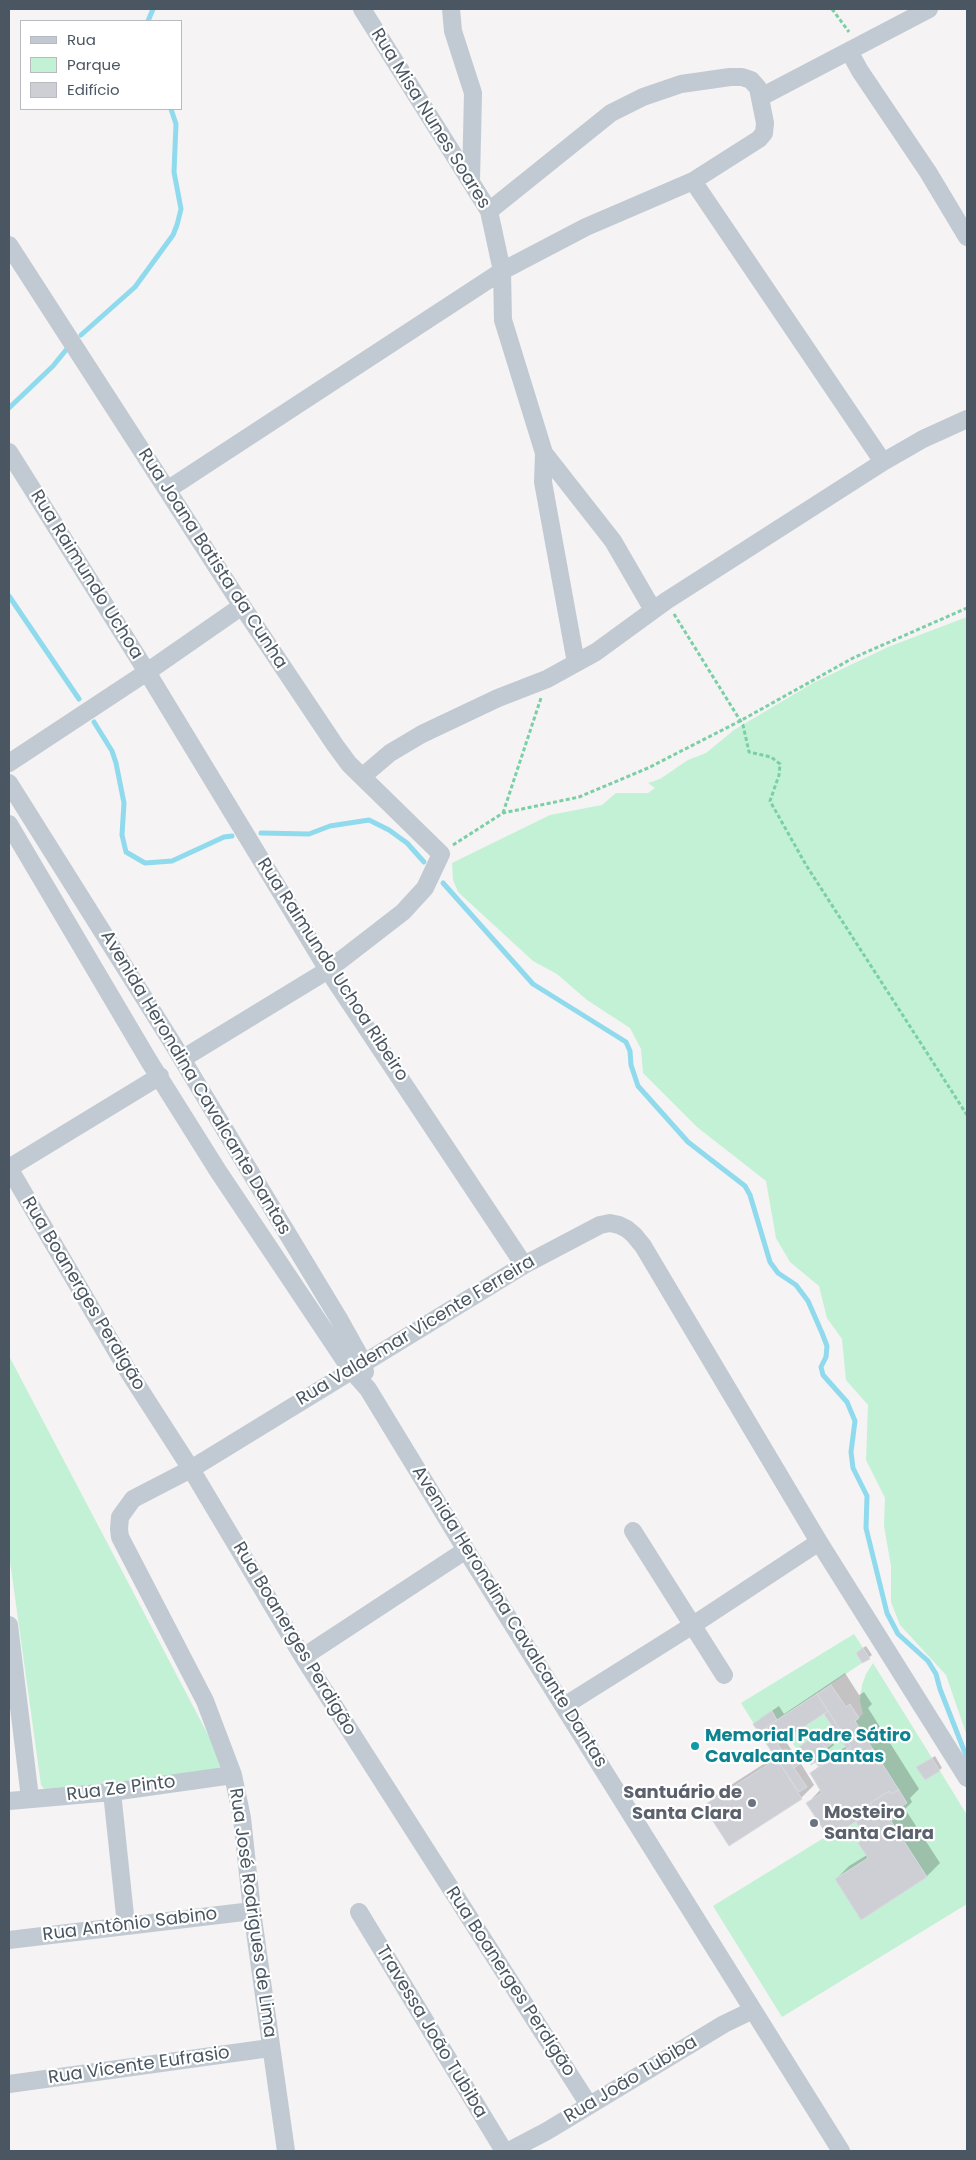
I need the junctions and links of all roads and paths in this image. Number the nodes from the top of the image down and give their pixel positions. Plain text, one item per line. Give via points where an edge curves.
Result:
1 (451, 9) edge
2 (832, 9) edge
3 (929, 9) edge
4 (367, 11) edge
5 (852, 49) junction
6 (761, 97) junction
7 (471, 181) junction
8 (693, 181) junction
9 (489, 211) junction
10 (967, 237) edge
11 (9, 245) edge
12 (502, 271) junction
13 (967, 419) edge
14 (9, 452) edge
15 (544, 453) junction
16 (883, 462) junction
17 (167, 490) junction
18 (659, 605) junction
19 (242, 606) junction
20 (967, 608) edge
21 (576, 663) junction
22 (147, 672) junction
23 (547, 679) junction
24 (740, 720) junction
25 (9, 763) edge
26 (363, 776) junction
27 (9, 783) edge
28 (503, 813) junction
29 (9, 824) edge
30 (441, 854) junction
31 (328, 970) junction
32 (173, 1044) junction
33 (182, 1059) junction
34 (149, 1061) junction
35 (160, 1076) junction
36 (967, 1116) edge
37 (9, 1168) edge
38 (524, 1265) junction
39 (357, 1366) junction
40 (191, 1469) junction
41 (632, 1531) dead end
42 (819, 1542) junction
43 (466, 1550) junction
44 (9, 1625) edge
45 (693, 1625) junction
46 (303, 1657) junction
47 (724, 1675) dead end
48 (564, 1706) junction
49 (233, 1774) junction
50 (967, 1778) edge
51 (112, 1792) junction
52 (30, 1798) junction
53 (9, 1801) edge
54 (252, 1911) junction
55 (359, 1912) dead end
56 (126, 1925) junction
57 (9, 1940) edge
58 (753, 2010) junction
59 (270, 2048) junction
60 (9, 2084) edge
61 (589, 2105) junction
62 (286, 2151) edge
63 (504, 2151) edge
64 (509, 2151) edge
65 (841, 2151) edge

1 - 7 street via 453,31 473,93
2 - 5 path via 845,23
3 - 5 street
4 - 7 street, Rua Misa Nunes Soares
5 - 6 street
5 - 10 street via 860,71
6 - 8 street via 764,133
6 - 9 street via 751,80 742,77 681,84 643,97 611,113
7 - 9 street, Rua Misa Nunes Soares
8 - 12 street via 586,227
8 - 16 street
9 - 12 street, Rua Misa Nunes Soares
11 - 17 street, Rua Joana Batista da Cunha
12 - 15 street, Rua Misa Nunes Soares via 503,320
12 - 17 street
13 - 16 street
14 - 22 street, Rua Raimundo Uchoa
15 - 18 street, Rua Misa Nunes Soares via 614,541
15 - 21 street via 543,482
16 - 18 street
17 - 19 street, Rua Joana Batista da Cunha
18 - 21 street
18 - 24 path
19 - 22 street
19 - 26 street, Rua Joana Batista da Cunha via 335,745
20 - 24 path via 853,658
21 - 23 street
22 - 25 street
22 - 31 street, Rua Raimundo Uchoa Ribeiro
23 - 26 street via 422,734 390,753
23 - 28 path
24 - 28 path via 648,768 579,797
24 - 36 path via 749,752 771,757 780,764 770,802 812,874
26 - 30 street, Rua Joana Batista da Cunha
27 - 32 street, Avenida Herondina Cavalcante Dantas
28 - 30 path
29 - 34 street, Avenida Herondina Cavalcante Dantas
30 - 31 street via 432,876 415,901
31 - 33 street
31 - 38 street, Rua Raimundo Uchoa Ribeiro
32 - 33 street, Avenida Herondina Cavalcante Dantas
32 - 34 street
33 - 39 street, Avenida Herondina Cavalcante Dantas
34 - 35 street, Avenida Herondina Cavalcante Dantas
35 - 37 street
35 - 39 street, Avenida Herondina Cavalcante Dantas via 252,1225
37 - 40 street, Rua Boanerges Perdigão via 128,1372
38 - 39 street, Rua Valdemar Vicente Ferreira
38 - 42 street, Rua Valdemar Vicente Ferreira via 600,1225 610,1223 627,1228 643,1246
39 - 40 street, Rua Valdemar Vicente Ferreira
39 - 43 street, Avenida Herondina Cavalcante Dantas
40 - 46 street, Rua Boanerges Perdigão
40 - 49 street, Rua José Rodrigues de Lima via 133,1499 120,1517 118,1530 205,1701
41 - 45 street
42 - 45 street
42 - 50 street, Rua Valdemar Vicente Ferreira
43 - 46 street
43 - 48 street, Avenida Herondina Cavalcante Dantas
44 - 52 street
45 - 47 street
45 - 48 street
46 - 61 street, Rua Boanerges Perdigão
48 - 58 street, Avenida Herondina Cavalcante Dantas
49 - 51 street, Rua Ze Pinto
49 - 54 street, Rua José Rodrigues de Lima via 242,1818
51 - 52 street, Rua Ze Pinto
51 - 56 street
52 - 53 street, Rua Ze Pinto
54 - 56 street, Rua Antônio Sabino
54 - 59 street, Rua José Rodrigues de Lima
55 - 63 street, Travessa João Tubiba
56 - 57 street, Rua Antônio Sabino
58 - 61 street, Rua João Tubiba
58 - 65 street, Avenida Herondina Cavalcante Dantas
59 - 60 street, Rua Vicente Eufrasio
59 - 62 street, Rua José Rodrigues de Lima
61 - 64 street, Rua João Tubiba

